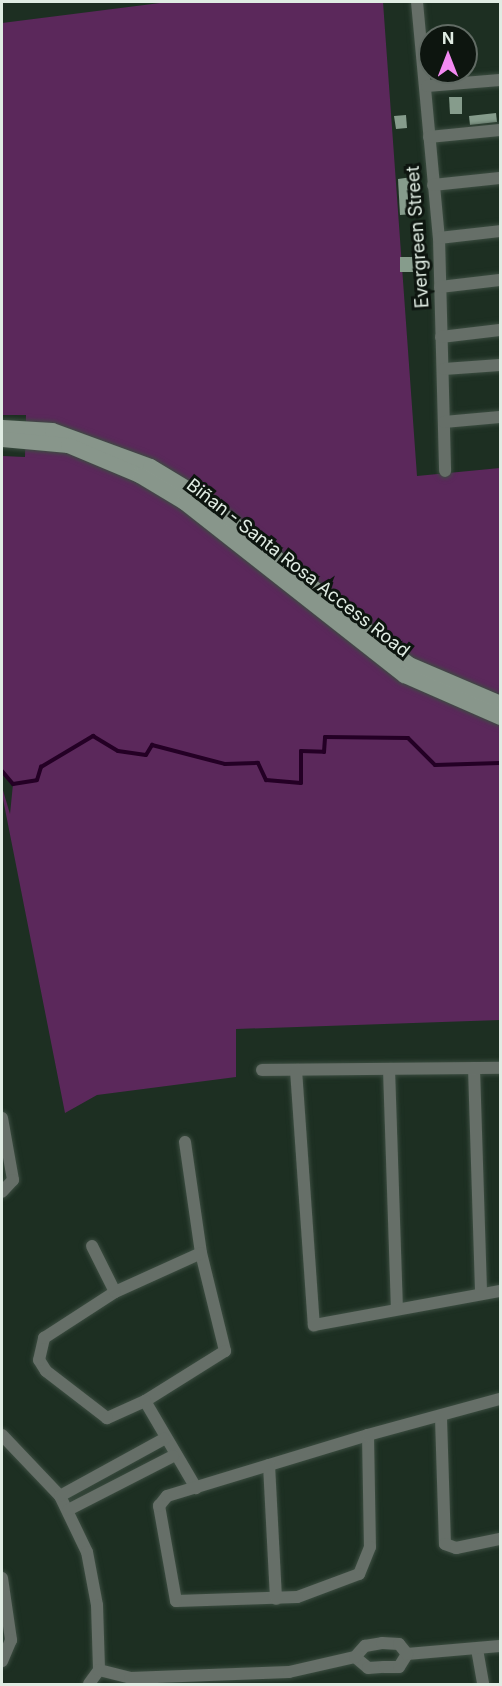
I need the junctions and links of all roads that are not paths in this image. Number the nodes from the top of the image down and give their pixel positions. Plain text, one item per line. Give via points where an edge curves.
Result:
1 (417, 2) edge
2 (501, 80) edge
3 (427, 86) junction
4 (501, 130) edge
5 (429, 137) junction
6 (501, 178) edge
7 (433, 185) junction
8 (501, 231) edge
9 (439, 238) junction
10 (501, 280) edge
11 (440, 287) junction
12 (501, 330) edge
13 (441, 337) junction
14 (501, 365) edge
15 (444, 369) junction
16 (501, 417) edge
17 (444, 423) junction
18 (2, 427) edge
19 (52, 435) junction
20 (2, 439) edge
21 (445, 471) dead end
22 (379, 650) junction
23 (501, 703) edge
24 (501, 717) edge
25 (474, 1068) junction
26 (501, 1068) edge
27 (388, 1069) junction
28 (262, 1070) dead end
29 (296, 1070) junction
30 (2, 1118) edge
31 (185, 1142) dead end
32 (2, 1192) edge
33 (92, 1246) dead end
34 (201, 1253) junction
35 (501, 1291) edge
36 (115, 1292) junction
37 (481, 1292) junction
38 (397, 1309) junction
39 (501, 1399) edge
40 (145, 1401) junction
41 (441, 1418) junction
42 (2, 1435) edge
43 (368, 1435) junction
44 (164, 1439) junction
45 (173, 1456) junction
46 (269, 1465) junction
47 (196, 1488) junction
48 (60, 1496) junction
49 (69, 1510) junction
50 (501, 1539) edge
51 (2, 1578) edge
52 (276, 1599) junction
53 (501, 1646) edge
54 (477, 1649) junction
55 (407, 1654) junction
56 (355, 1657) junction
57 (2, 1661) edge
58 (99, 1670) junction
59 (89, 1684) edge
60 (483, 1684) edge

1 - 3 street, Evergreen Street
2 - 3 street
3 - 5 street, Evergreen Street
4 - 5 street
5 - 7 street, Evergreen Street
6 - 7 street
7 - 9 street, Evergreen Street
8 - 9 street
9 - 11 street, Evergreen Street
10 - 11 street
11 - 13 street, Evergreen Street
12 - 13 street
13 - 15 street, Evergreen Street
14 - 15 street
15 - 17 street, Evergreen Street
16 - 17 street
17 - 21 street, Evergreen Street
18 - 19 main road, Biñan - Santa Rosa Access Road
19 - 20 main road, Biñan - Santa Rosa Access Road
19 - 22 main road, Biñan - Santa Rosa Access Road via 95,441 178,481
22 - 23 main road, Biñan - Santa Rosa Access Road
22 - 24 main road, Biñan - Santa Rosa Access Road via 431,689
25 - 26 street
25 - 27 street
25 - 37 street
27 - 29 street
27 - 38 street
28 - 29 street
29 - 38 street via 314,1325
30 - 32 street via 13,1180
31 - 34 street
33 - 36 street
34 - 36 street
34 - 40 street via 225,1351
35 - 37 street
36 - 40 street via 44,1338 39,1360 101,1417
37 - 38 street
39 - 41 street
40 - 44 street
41 - 43 street
41 - 50 street via 445,1544 456,1548
42 - 48 street
43 - 46 street
43 - 52 street via 368,1561 347,1583
44 - 45 street
44 - 48 street
45 - 47 street
45 - 49 street
46 - 47 street
46 - 52 street
47 - 52 street via 167,1496 159,1506 176,1601
48 - 49 street
49 - 58 street via 87,1552 97,1605
51 - 57 street via 11,1640
53 - 54 street
54 - 55 street
54 - 60 street
55 - 56 street via 399,1644 382,1643 365,1646
55 - 56 street via 399,1666 391,1667 368,1668
56 - 58 street via 279,1673 130,1678
58 - 59 street

